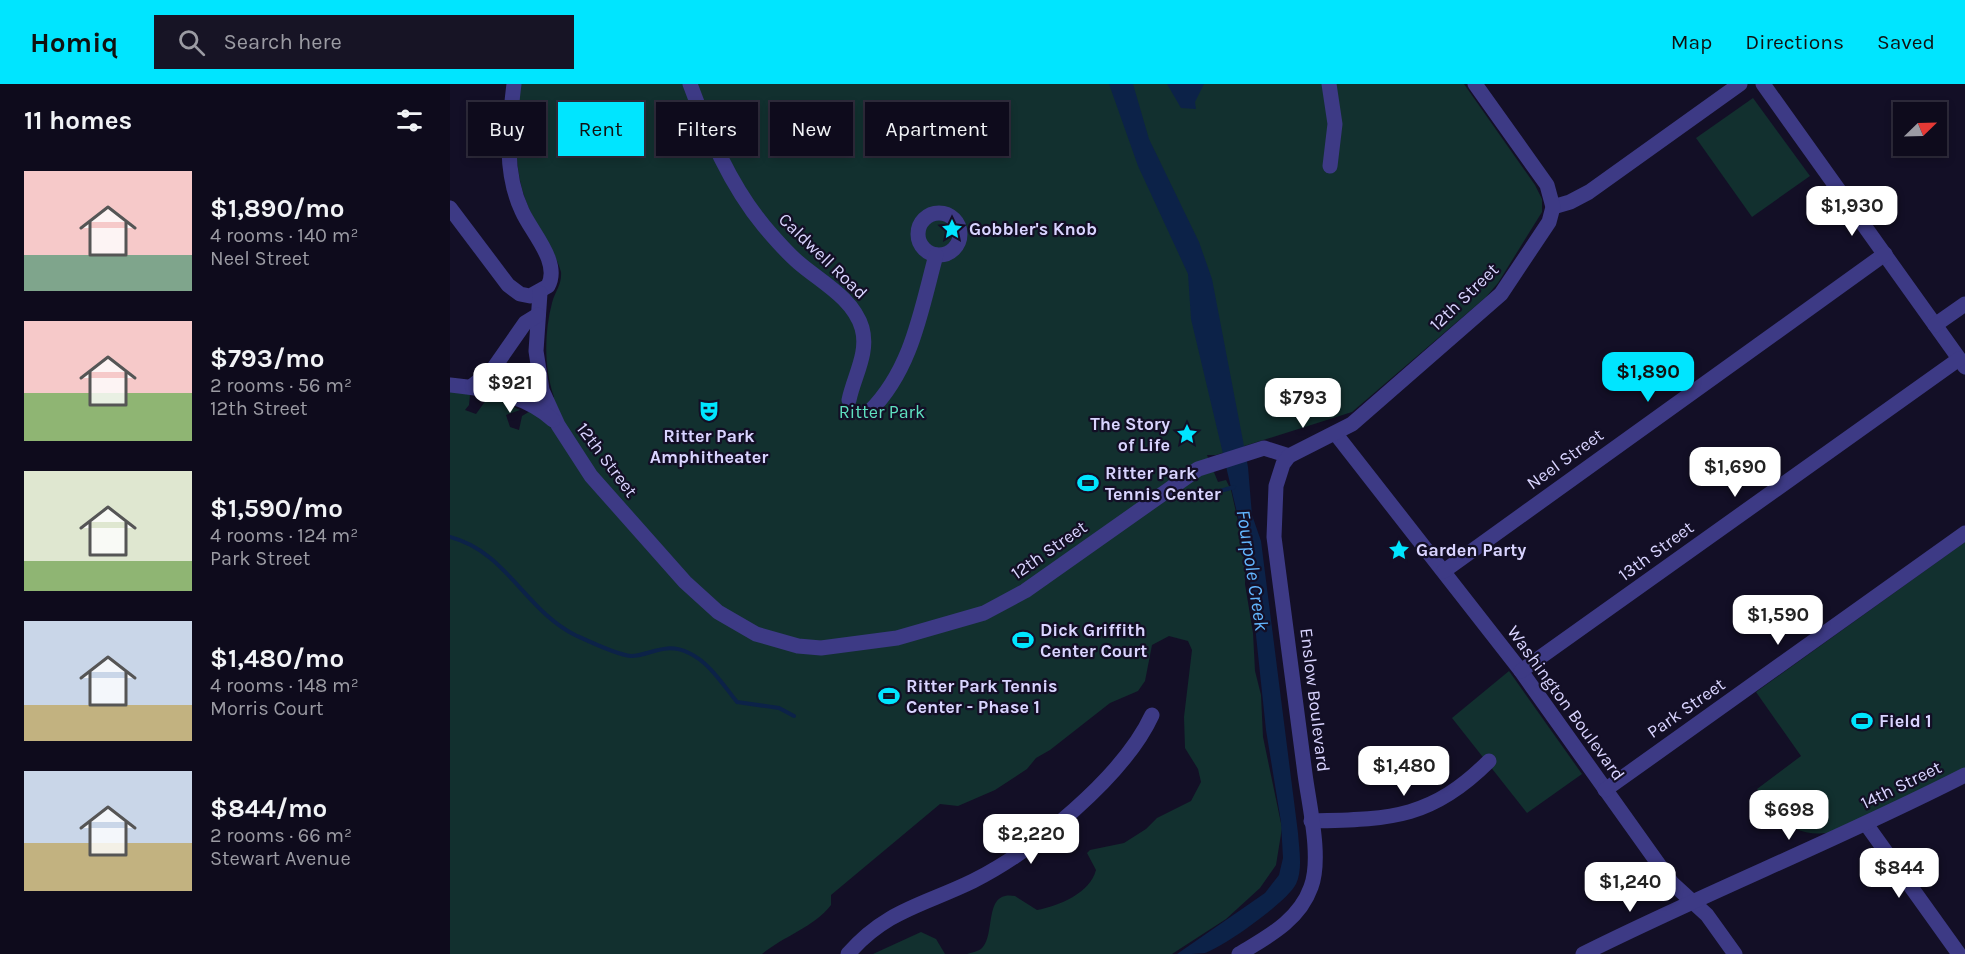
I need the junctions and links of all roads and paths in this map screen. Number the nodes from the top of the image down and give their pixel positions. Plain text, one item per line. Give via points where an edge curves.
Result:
1 (514, 84) edge
2 (690, 84) edge
3 (1329, 84) edge
4 (1475, 84) edge
5 (1740, 84) edge
6 (1763, 84) edge
7 (1330, 166) dead end
8 (1553, 207) junction
9 (450, 208) edge
10 (936, 255) dead end
11 (1885, 255) junction
12 (540, 293) junction
13 (1965, 304) edge
14 (538, 315) junction
15 (1935, 325) junction
16 (1962, 363) edge
17 (450, 385) edge
18 (472, 386) junction
19 (849, 399) dead end
20 (870, 411) dead end
21 (558, 425) junction
22 (1335, 433) junction
23 (1289, 456) junction
24 (1965, 533) edge
25 (1444, 571) junction
26 (1521, 671) junction
27 (1152, 715) dead end
28 (1489, 762) dead end
29 (1965, 775) edge
30 (1605, 790) junction
31 (1311, 821) junction
32 (1866, 824) junction
33 (1690, 902) junction
34 (848, 954) edge
35 (1239, 954) edge
36 (1583, 954) edge
37 (1735, 954) edge
38 (1959, 954) edge

1 - 12 street, 12th Street via 508,147 513,189 551,268 551,281
2 - 19 street, Caldwell Road via 717,150 760,222 799,263 840,295 858,317 863,354
3 - 7 street via 1335,124
4 - 8 street via 1547,185
5 - 8 street via 1589,192
6 - 11 street
8 - 22 street, 12th Street via 1545,229 1501,294 1352,424
9 - 12 street via 514,290 526,296
10 - 20 street via 902,369
11 - 15 street
11 - 25 street, Neel Street
12 - 14 street, 12th Street
13 - 15 street
14 - 18 street via 525,323 493,369
14 - 21 street, 12th Street via 539,376
15 - 16 street
16 - 26 street, 13th Street
17 - 18 street
18 - 21 street via 519,399
21 - 23 street, 12th Street via 610,499 685,582 718,612 764,636 821,648 922,633 974,617 1005,604 1177,483 1214,462 1269,448
22 - 23 street, 12th Street
22 - 25 street, Washington Boulevard
23 - 31 street, Enslow Boulevard via 1276,486 1274,537
24 - 30 street, Park Street
25 - 26 street, Washington Boulevard
26 - 30 street, Washington Boulevard
27 - 34 street via 1140,740 1049,830 974,880 880,923
28 - 31 street via 1462,787 1416,811 1384,818
29 - 32 street, 14th Street
30 - 33 street, Washington Boulevard via 1670,882
31 - 35 street, Enslow Boulevard via 1314,870 1305,901 1283,926
32 - 33 street, 14th Street
32 - 38 street
33 - 36 street
33 - 37 street, Washington Boulevard via 1707,915

